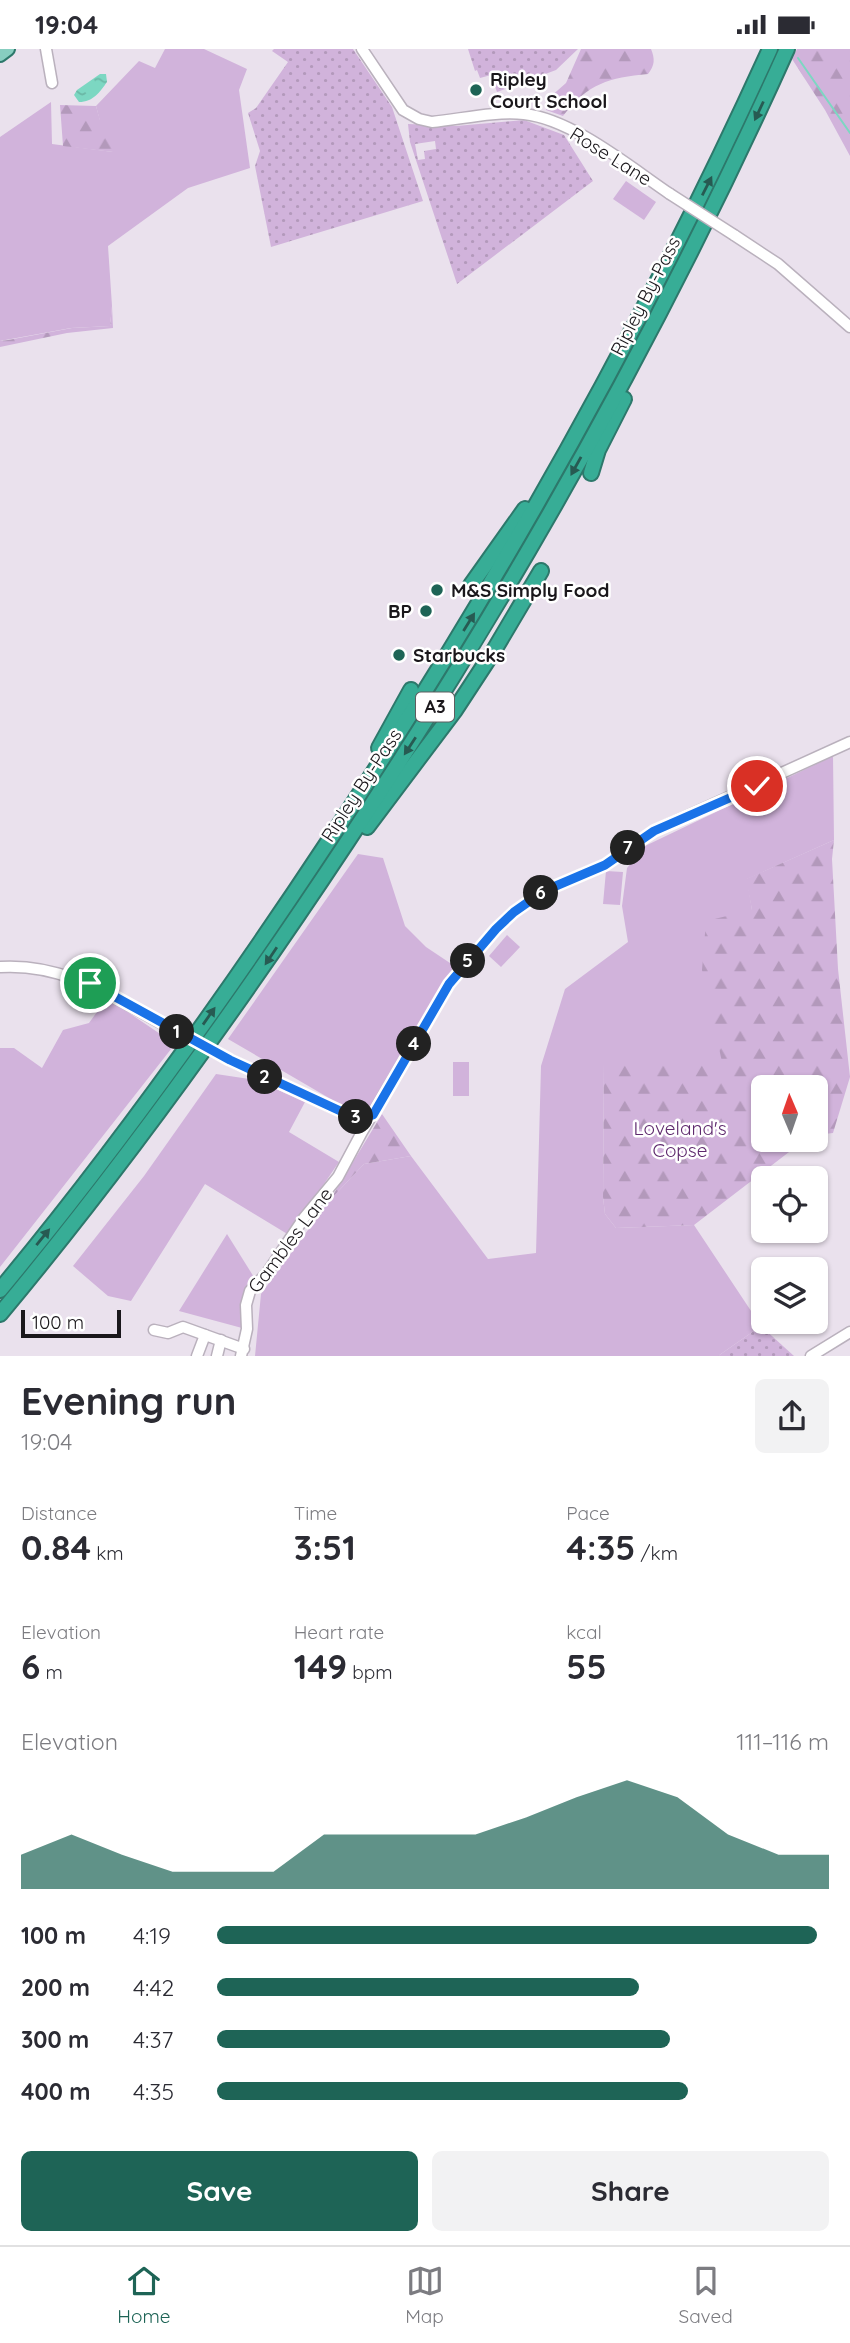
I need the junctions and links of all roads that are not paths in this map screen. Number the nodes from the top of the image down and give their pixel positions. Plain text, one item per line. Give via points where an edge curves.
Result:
1 (8, 49) edge
2 (46, 49) edge
3 (362, 49) edge
4 (770, 49) edge
5 (787, 49) edge
6 (0, 55) edge
7 (52, 83) dead end
8 (672, 288) junction
9 (850, 327) edge
10 (607, 380) junction
11 (591, 473) dead end
12 (541, 571) dead end
13 (471, 585) dead end
14 (411, 690) dead end
15 (850, 742) edge
16 (276, 920) junction
17 (288, 931) junction
18 (0, 967) edge
19 (349, 1115) junction
20 (373, 1115) junction
21 (362, 1132) junction
22 (0, 1290) edge
23 (0, 1314) edge
24 (154, 1330) dead end
25 (850, 1332) edge
26 (205, 1335) junction
27 (221, 1341) junction
28 (243, 1352) edge
29 (197, 1356) edge
30 (216, 1356) edge
31 (811, 1356) edge

1 - 6 main road
2 - 7 street
3 - 9 street, Rose Lane, bridge via 403,110 419,120 513,114 545,119 572,130 778,264
10 -> 4 highway, Ripley By-Pass / A3 via 716,168
5 -> 8 highway, Ripley By-Pass / A3
8 - 11 highway
8 -> 17 highway, Ripley By-Pass / A3 via 490,617
10 - 13 highway
16 -> 10 highway, Ripley By-Pass / A3 via 475,611
12 - 17 highway via 455,710
14 - 16 highway
15 - 20 street, Gambles Lane via 654,831 605,865 544,891 514,912 449,984
22 -> 16 highway, Ripley By-Pass / A3 via 92,1177
17 -> 23 highway, Ripley By-Pass / A3 via 112,1174
18 - 19 street, bridge via 25,966 74,977 230,1060
19 - 20 street
19 - 21 street
20 - 21 street, Gambles Lane
21 - 28 street, Gambles Lane via 338,1177 250,1291
24 - 26 street via 168,1333 183,1327
25 - 31 street
26 - 27 street
26 - 29 street
27 - 28 street
27 - 30 street

